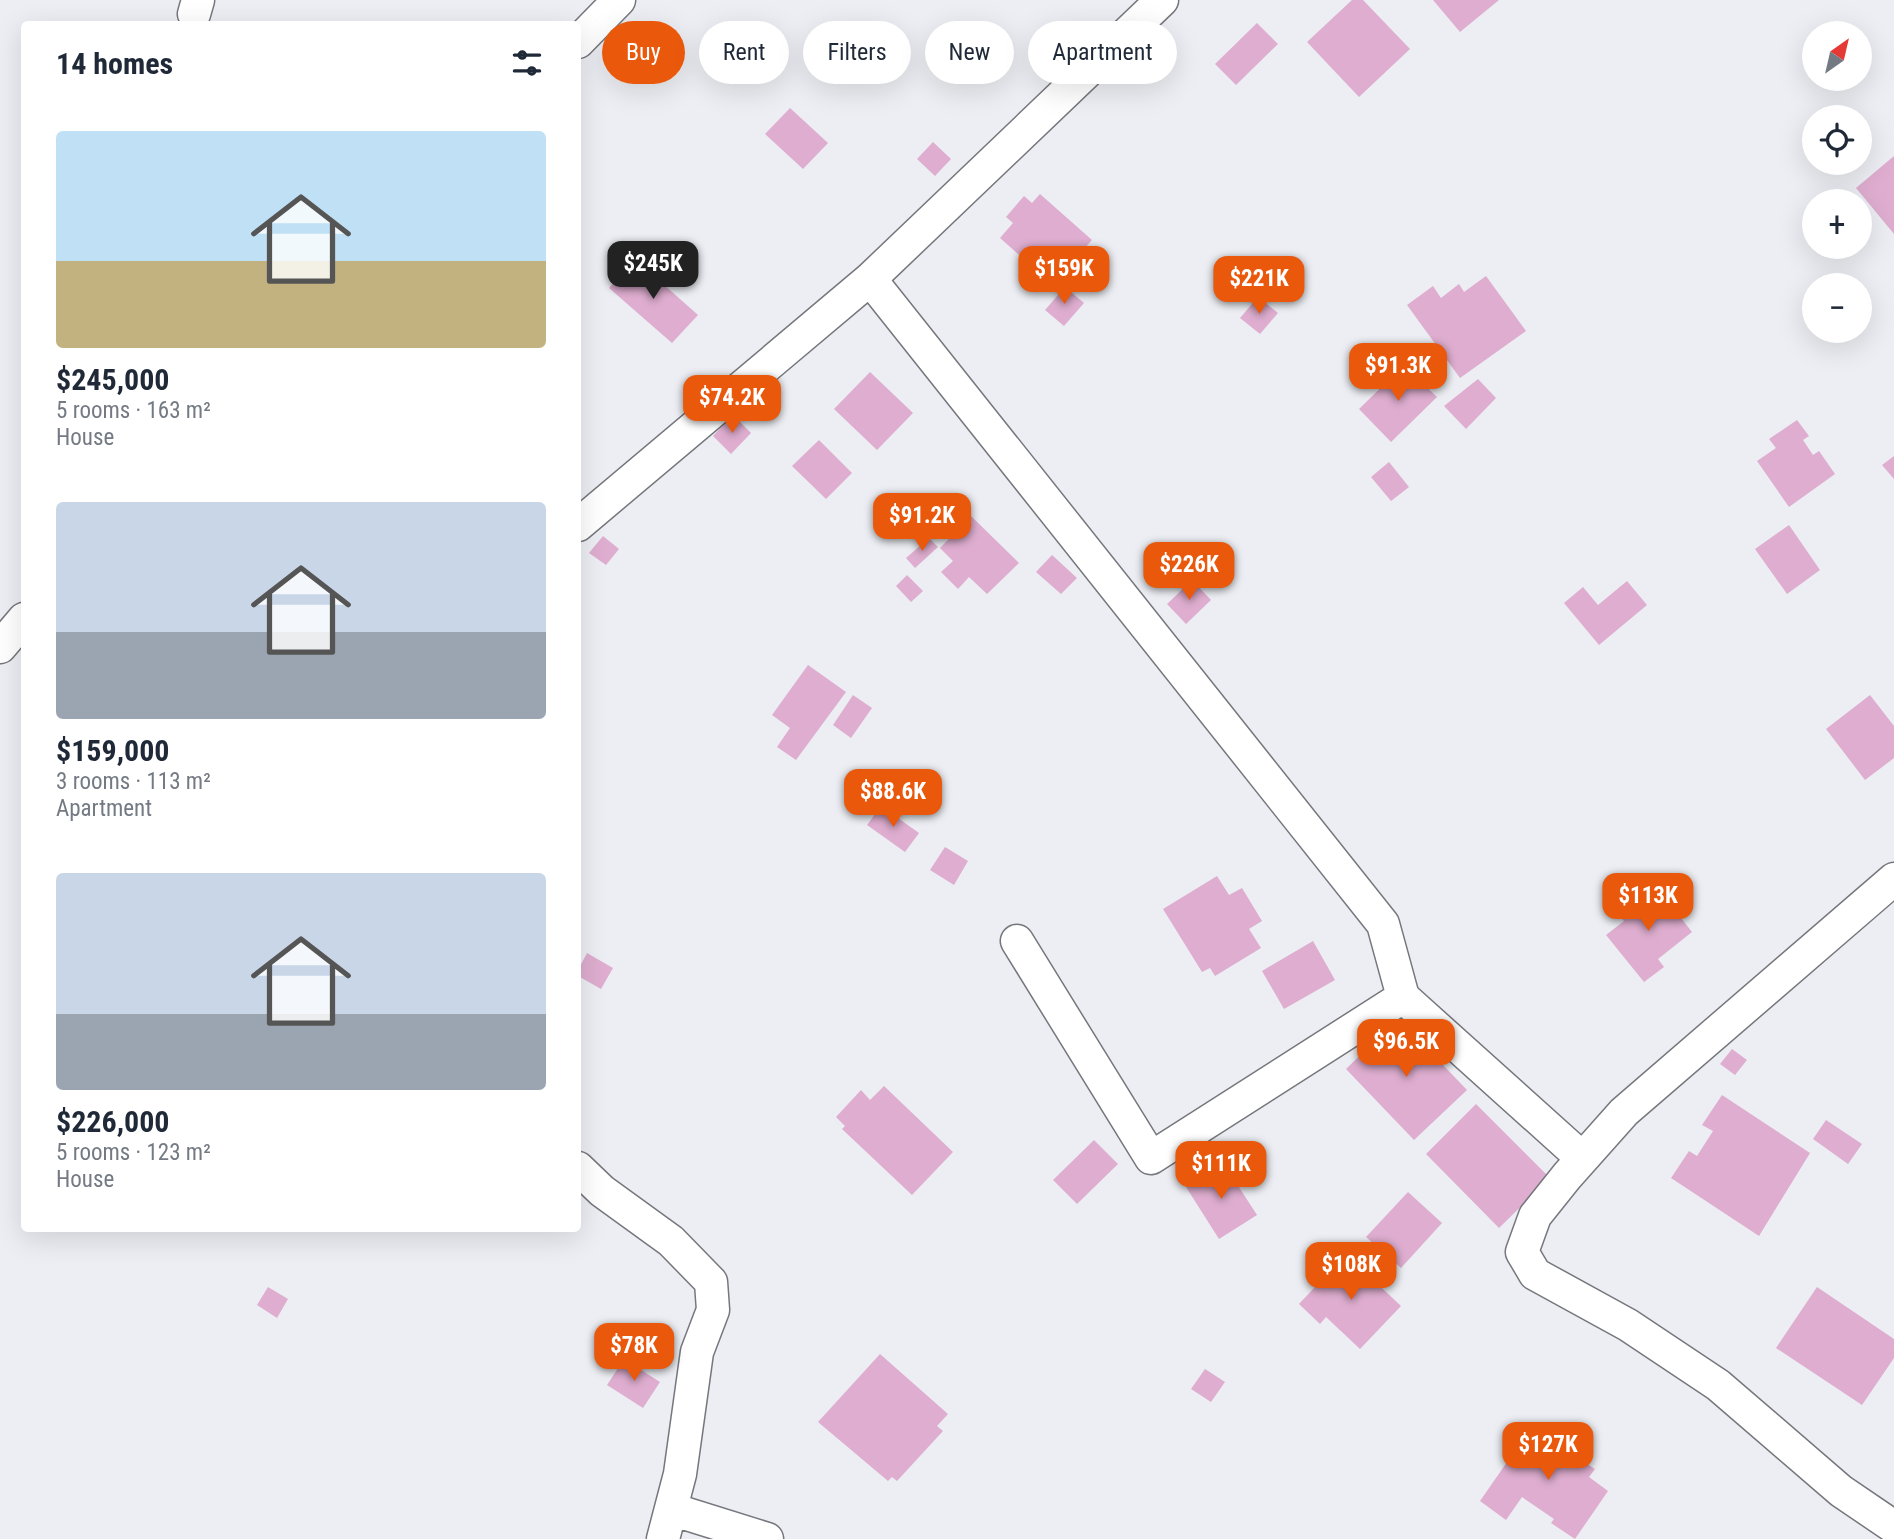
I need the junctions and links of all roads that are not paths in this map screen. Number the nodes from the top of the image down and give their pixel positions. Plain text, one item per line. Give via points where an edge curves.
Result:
1 (619, 0) edge
2 (1162, 0) edge
3 (581, 39) edge
4 (870, 279) junction
5 (581, 521) edge
6 (21, 622) edge
7 (0, 647) edge
8 (1894, 879) edge
9 (1017, 941) dead end
10 (1403, 996) junction
11 (1582, 1158) junction
12 (581, 1171) edge
13 (671, 1509) junction
14 (1894, 1527) edge
15 (663, 1539) edge
16 (768, 1539) edge

1 - 3 street
2 - 4 street
4 - 5 street
4 - 10 street via 1383,924
6 - 7 street
8 - 11 street via 1624,1112
9 - 10 street via 1151,1158
10 - 11 street
11 - 14 street via 1535,1216 1522,1252 1535,1275 1628,1325 1718,1385 1841,1491
12 - 13 street via 601,1191 671,1241 711,1282 713,1310 697,1352
13 - 15 street
13 - 16 street

